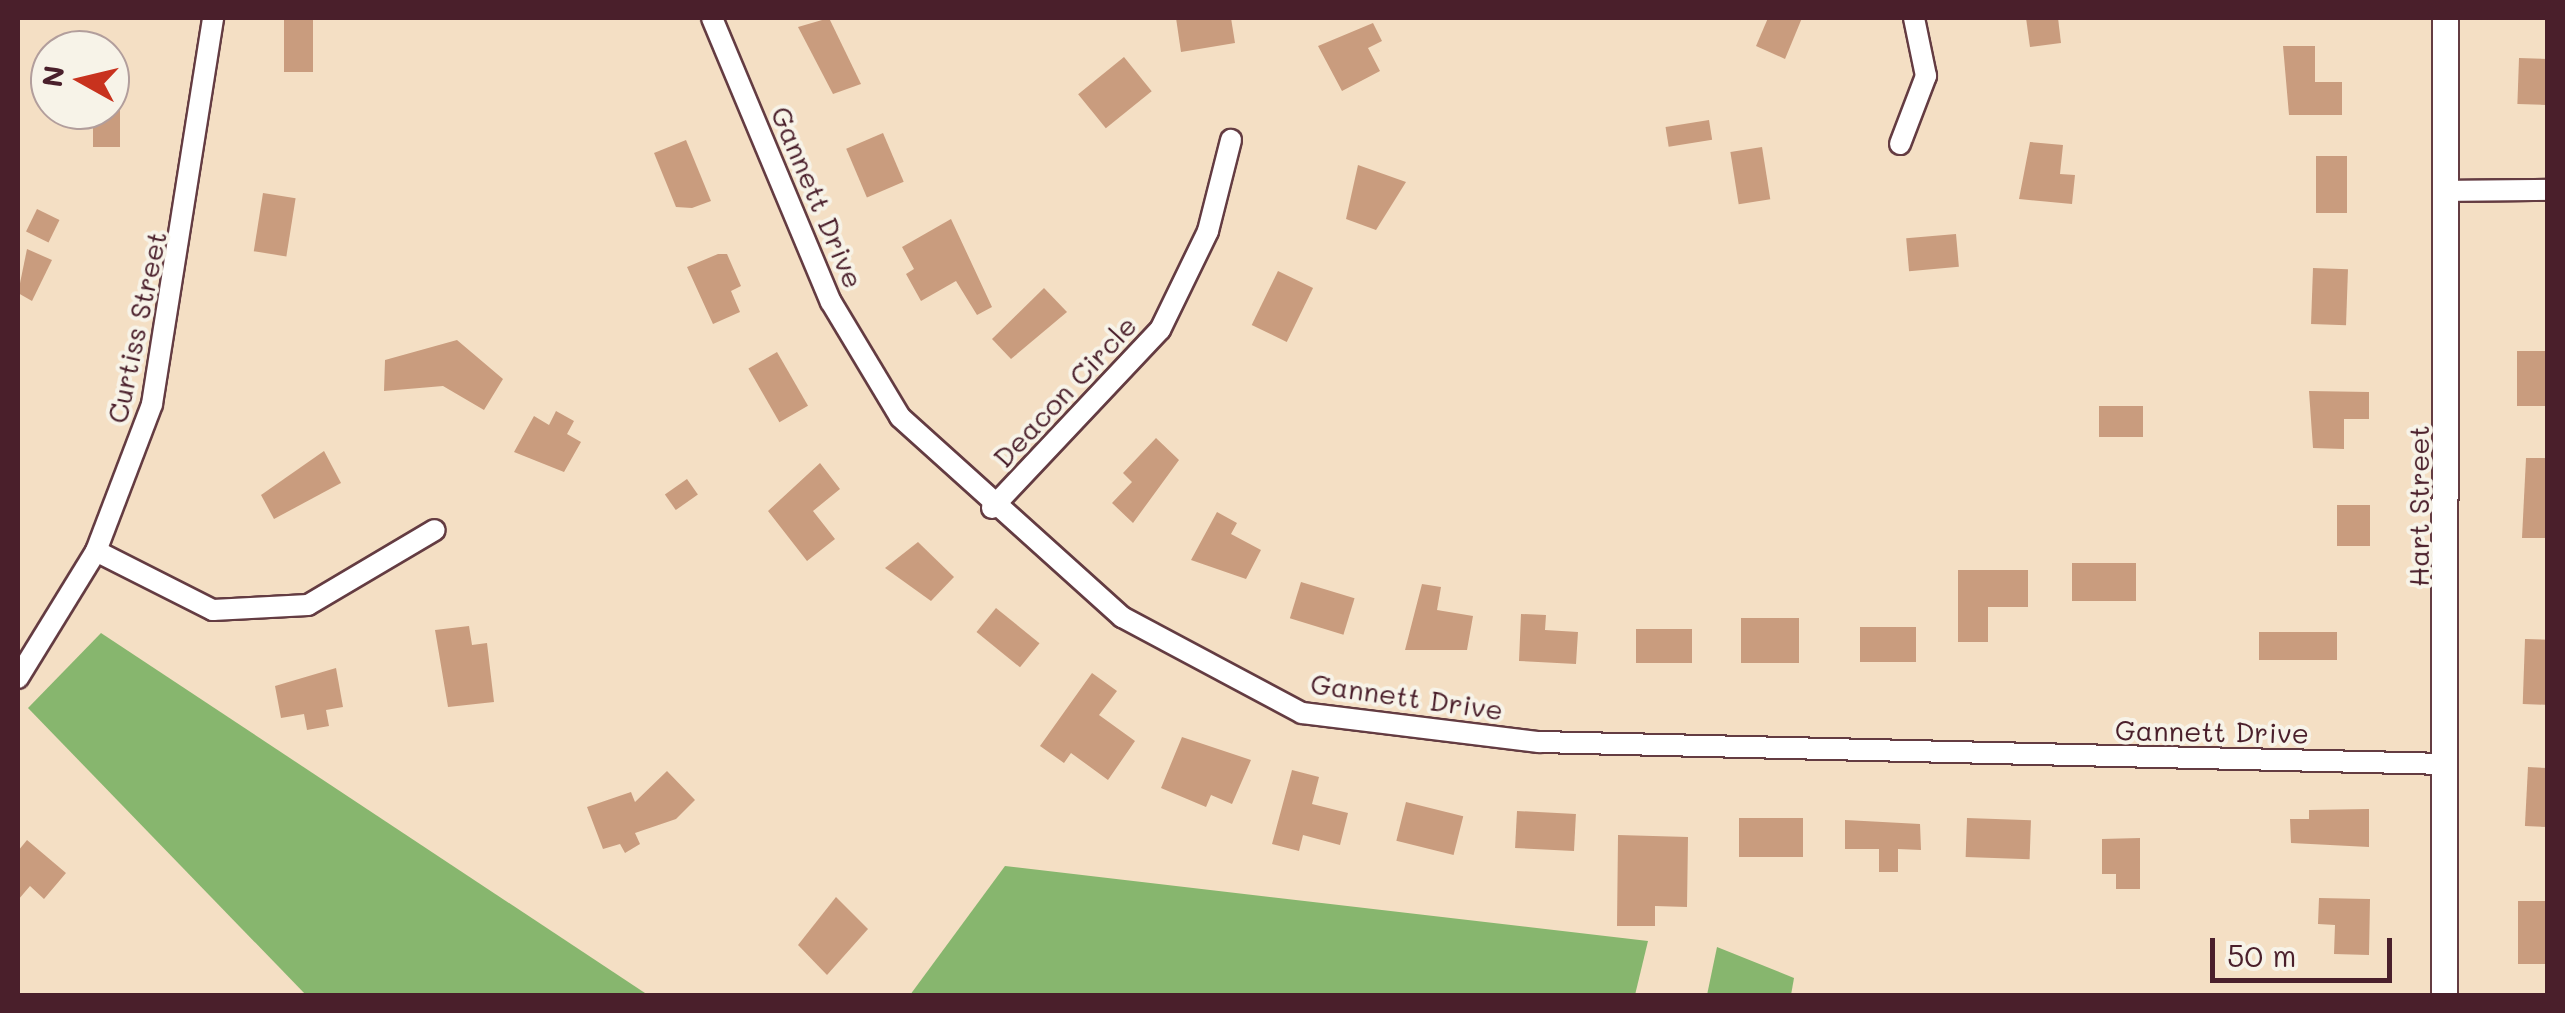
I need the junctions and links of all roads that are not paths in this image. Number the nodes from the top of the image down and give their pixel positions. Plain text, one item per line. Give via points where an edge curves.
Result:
1 (213, 18) edge
2 (712, 18) edge
3 (1914, 18) edge
4 (2445, 18) edge
5 (1232, 140) dead end
6 (1900, 144) dead end
7 (2548, 190) edge
8 (2448, 191) junction
9 (992, 508) junction
10 (436, 530) dead end
11 (96, 551) junction
12 (18, 678) edge
13 (2447, 764) junction
14 (2444, 996) edge

1 - 11 street, Curtiss Street via 164,355
2 - 9 street, Gannett Drive via 832,302 900,416
3 - 6 street via 1926,76
4 - 8 street, Hart Street
5 - 9 street, Deacon Circle via 1208,231 1160,330
7 - 8 street
8 - 13 street, Hart Street
9 - 13 street, Gannett Drive via 1122,617 1302,713 1539,742
10 - 11 street via 308,605 213,610
11 - 12 street, Curtiss Street
13 - 14 street, Hart Street

